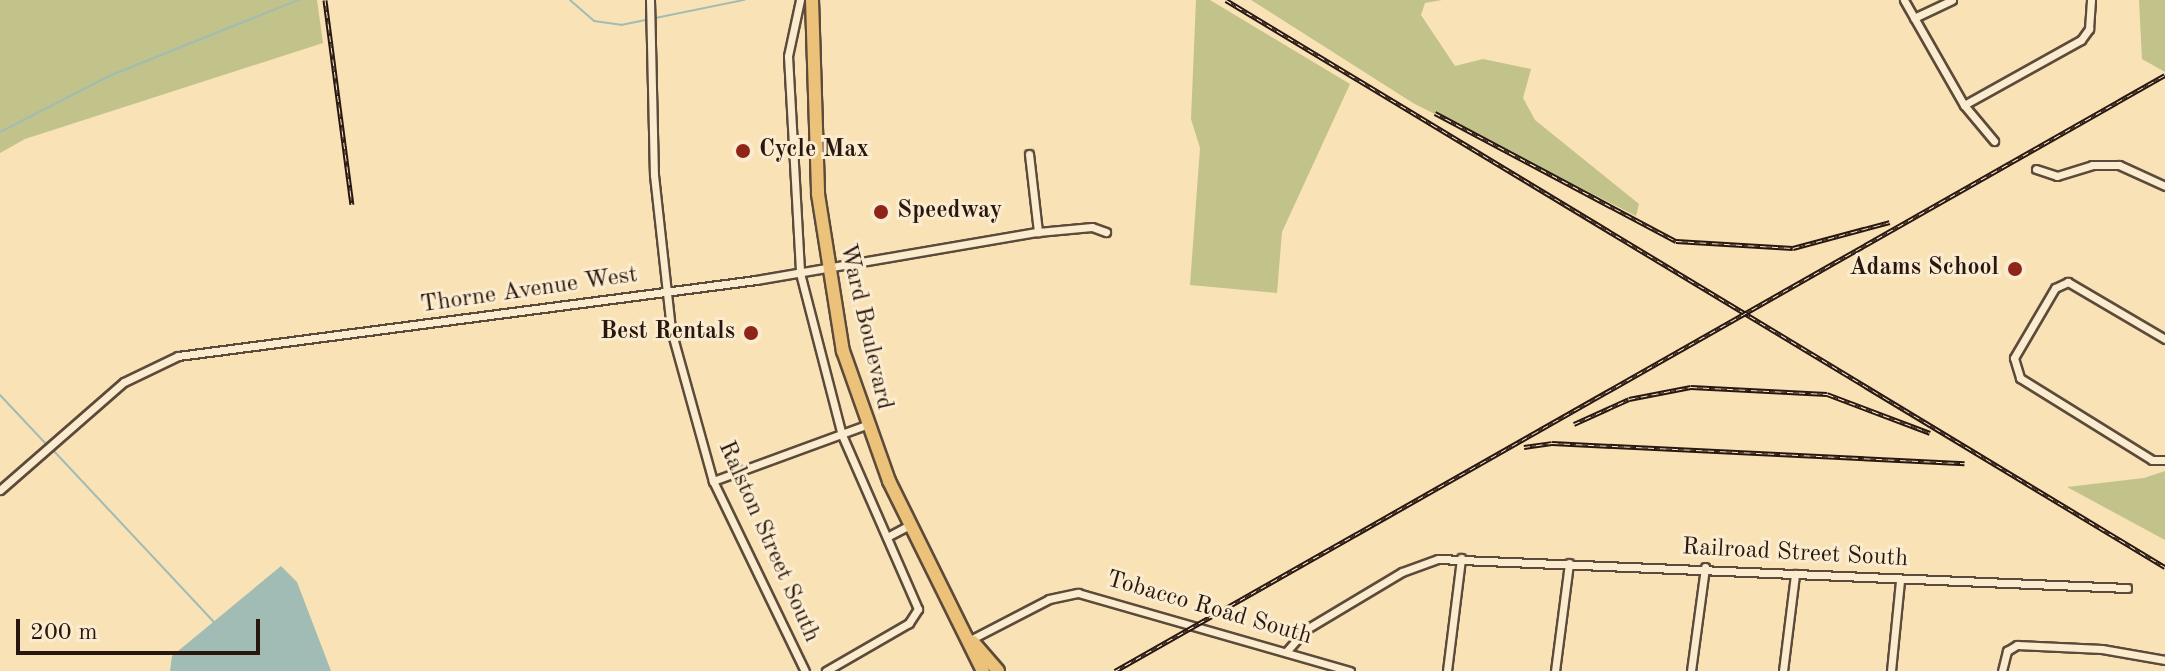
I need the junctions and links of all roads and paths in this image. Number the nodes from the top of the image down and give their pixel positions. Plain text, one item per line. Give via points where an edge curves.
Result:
1 (800, 0) edge
2 (812, 0) edge
3 (1904, 0) edge
4 (1952, 0) edge
5 (2091, 0) edge
6 (650, 2) edge
7 (1914, 18) junction
8 (1964, 105) junction
9 (1994, 141) dead end
10 (1029, 154) dead end
11 (2036, 169) dead end
12 (2165, 186) edge
13 (1038, 232) junction
14 (1106, 232) dead end
15 (826, 269) junction
16 (800, 273) junction
17 (666, 292) junction
18 (2165, 339) edge
19 (866, 425) junction
20 (842, 435) junction
21 (2165, 460) edge
22 (713, 481) junction
23 (0, 490) edge
24 (910, 525) junction
25 (887, 537) junction
26 (1461, 558) junction
27 (1569, 563) junction
28 (1705, 567) junction
29 (1795, 574) junction
30 (1900, 581) junction
31 (2127, 588) dead end
32 (970, 640) junction
33 (1286, 652) junction
34 (2165, 660) edge
35 (805, 671) edge
36 (826, 671) edge
37 (983, 671) edge
38 (998, 671) edge
39 (1350, 671) edge
40 (1447, 671) edge
41 (1555, 671) edge
42 (1691, 671) edge
43 (1783, 671) edge
44 (1891, 671) edge
45 (2002, 671) edge

1 - 16 street via 788,56
2 - 15 highway, Ward Boulevard via 817,187
3 - 7 street
4 - 7 street
5 - 8 street via 2081,40
6 - 17 street, Ralston Street South via 654,175
7 - 8 street
8 - 9 street
10 - 13 street
11 - 12 street via 2057,176 2092,165 2119,165
13 - 14 street, Thorne Avenue West via 1092,227
13 - 15 street, Thorne Avenue West
15 - 16 street, Thorne Avenue West
15 - 19 highway, Ward Boulevard
16 - 17 street, Thorne Avenue West
16 - 20 street
17 - 22 street, Ralston Street South via 684,385
17 - 23 street, Thorne Avenue West via 170,359 124,382
18 - 21 street via 2083,286 2061,283 2014,364 2020,378 2037,389 2152,460
19 - 20 street
19 - 24 highway, Ward Boulevard
20 - 22 street
20 - 25 street
22 - 35 street, Ralston Street South
24 - 25 street
24 - 32 highway, Ward Boulevard
25 - 36 street via 915,594 916,615
26 - 27 street, Railroad Street South
26 - 33 street, Railroad Street South via 1402,572 1305,630
26 - 40 street
27 - 28 street, Railroad Street South
27 - 41 street
28 - 29 street, Railroad Street South
28 - 42 street
29 - 30 street, Railroad Street South
29 - 43 street
30 - 31 street, Railroad Street South
30 - 44 street
32 - 33 street, Tobacco Road South via 1049,599 1078,593
32 - 37 highway, Ward Boulevard
32 - 38 highway, Ward Boulevard
33 - 39 street, Tobacco Road South
34 - 45 street via 2093,648 2012,647

